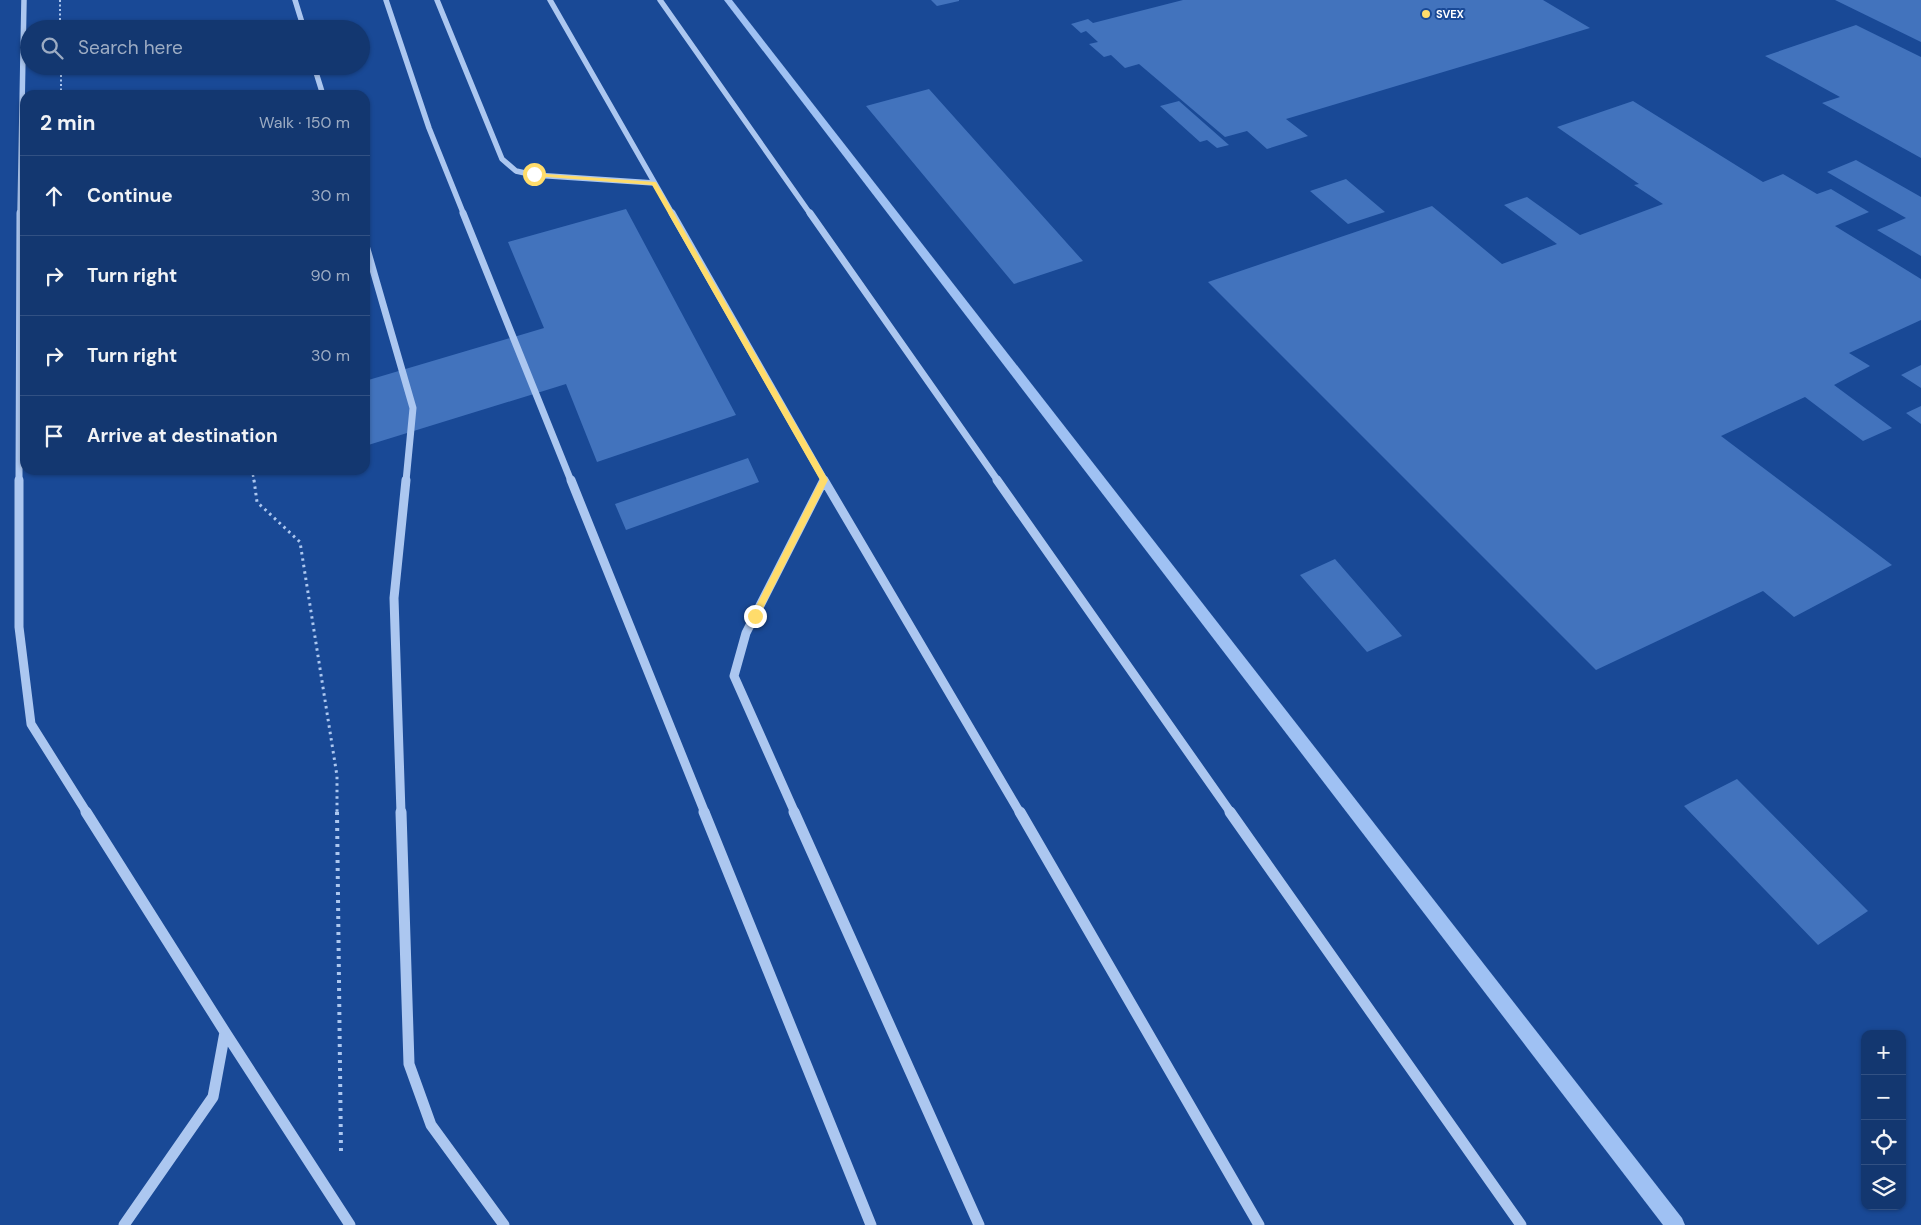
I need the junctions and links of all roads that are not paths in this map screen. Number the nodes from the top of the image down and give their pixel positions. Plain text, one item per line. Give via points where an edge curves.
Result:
1 (24, 0) edge
2 (295, 0) edge
3 (386, 0) edge
4 (437, 0) edge
5 (550, 0) edge
6 (660, 0) edge
7 (26, 20) edge
8 (301, 20) edge
9 (24, 75) edge
10 (317, 75) edge
11 (23, 90) edge
12 (321, 90) edge
13 (654, 183) junction
14 (20, 191) edge
15 (370, 259) edge
16 (824, 480) junction
17 (225, 1032) junction
18 (124, 1225) edge
19 (350, 1225) edge
20 (504, 1225) edge
21 (871, 1225) edge
22 (979, 1225) edge
23 (1259, 1225) edge
24 (1521, 1225) edge

1 - 7 lane
2 - 8 lane
3 - 21 lane via 429,128
4 - 13 lane via 502,159 516,171
5 - 13 lane
6 - 24 lane
9 - 11 lane
10 - 12 lane
13 - 16 lane
14 - 17 lane via 19,627 31,724
15 - 20 lane via 413,408 394,598 409,1064 431,1125
16 - 22 lane via 746,633 734,676
16 - 23 lane via 956,701
17 - 18 lane via 213,1097
17 - 19 lane

